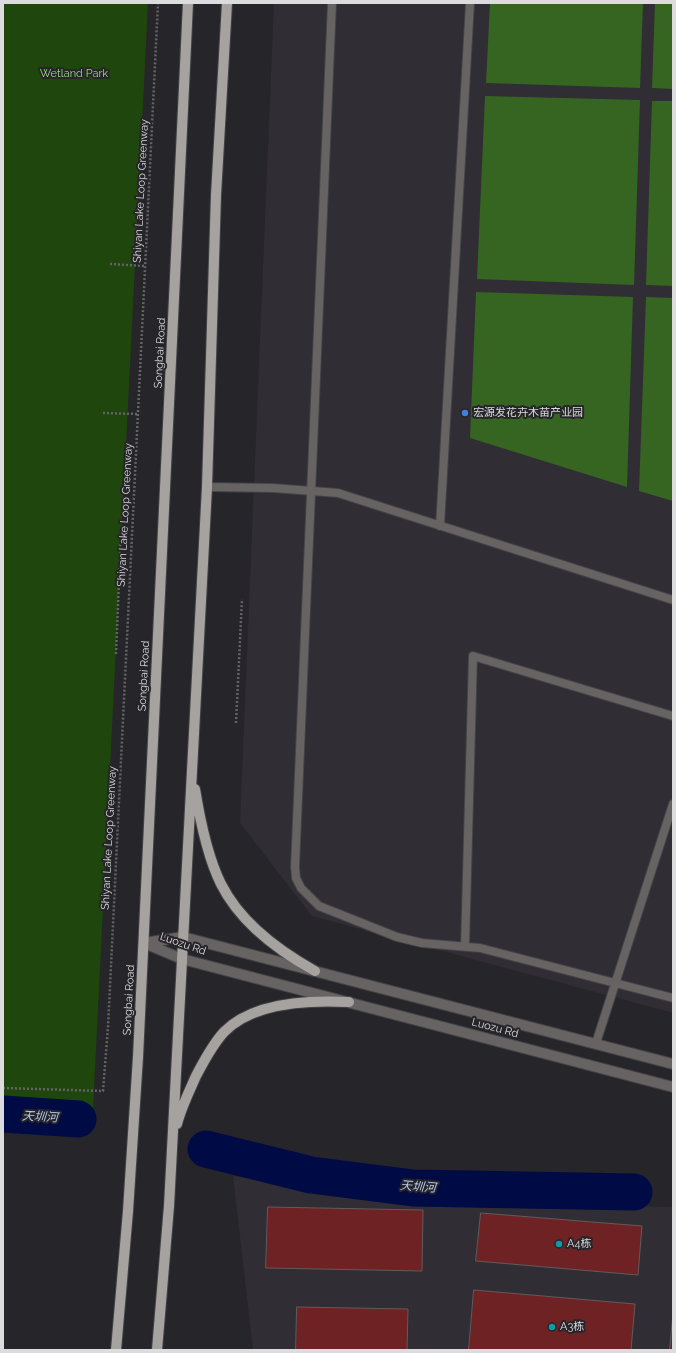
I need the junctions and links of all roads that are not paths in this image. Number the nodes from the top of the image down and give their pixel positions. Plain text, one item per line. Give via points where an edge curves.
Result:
1 (188, 3) edge
2 (227, 3) edge
3 (332, 3) edge
4 (470, 3) edge
5 (207, 487) junction
6 (311, 490) junction
7 (440, 526) junction
8 (673, 600) edge
9 (673, 716) edge
10 (192, 769) junction
11 (673, 804) edge
12 (184, 937) junction
13 (144, 943) junction
14 (464, 946) junction
15 (182, 959) junction
16 (315, 971) junction
17 (615, 983) junction
18 (673, 998) edge
19 (349, 1002) junction
20 (596, 1043) junction
21 (673, 1064) edge
22 (673, 1086) edge
23 (172, 1144) junction
24 (116, 1350) edge
25 (157, 1350) edge

1 - 13 main road, Songbai Road
2 - 5 main road via 216,195
3 - 6 lane
4 - 7 lane
5 - 6 lane
5 - 10 main road
6 - 7 lane via 338,493
6 - 14 lane via 296,878 301,888 319,906 397,937 422,943
7 - 8 lane
9 - 14 lane via 473,656
10 - 12 main road
10 - 16 main road via 203,829 221,884 233,903 263,934 294,959
11 - 17 lane
12 - 13 street, Luozu Rd
12 - 15 main road
12 - 16 street, Luozu Rd
13 - 15 street, Luozu Rd
13 - 24 main road, Songbai Road via 128,1211
14 - 17 lane
15 - 19 street, Luozu Rd
15 - 23 main road
16 - 20 street, Luozu Rd
17 - 18 lane
17 - 20 lane
19 - 22 street, Luozu Rd
19 - 23 main road via 325,1001 281,1005 259,1011 224,1031 204,1060 194,1081 177,1122
20 - 21 street, Luozu Rd
23 - 25 main road

